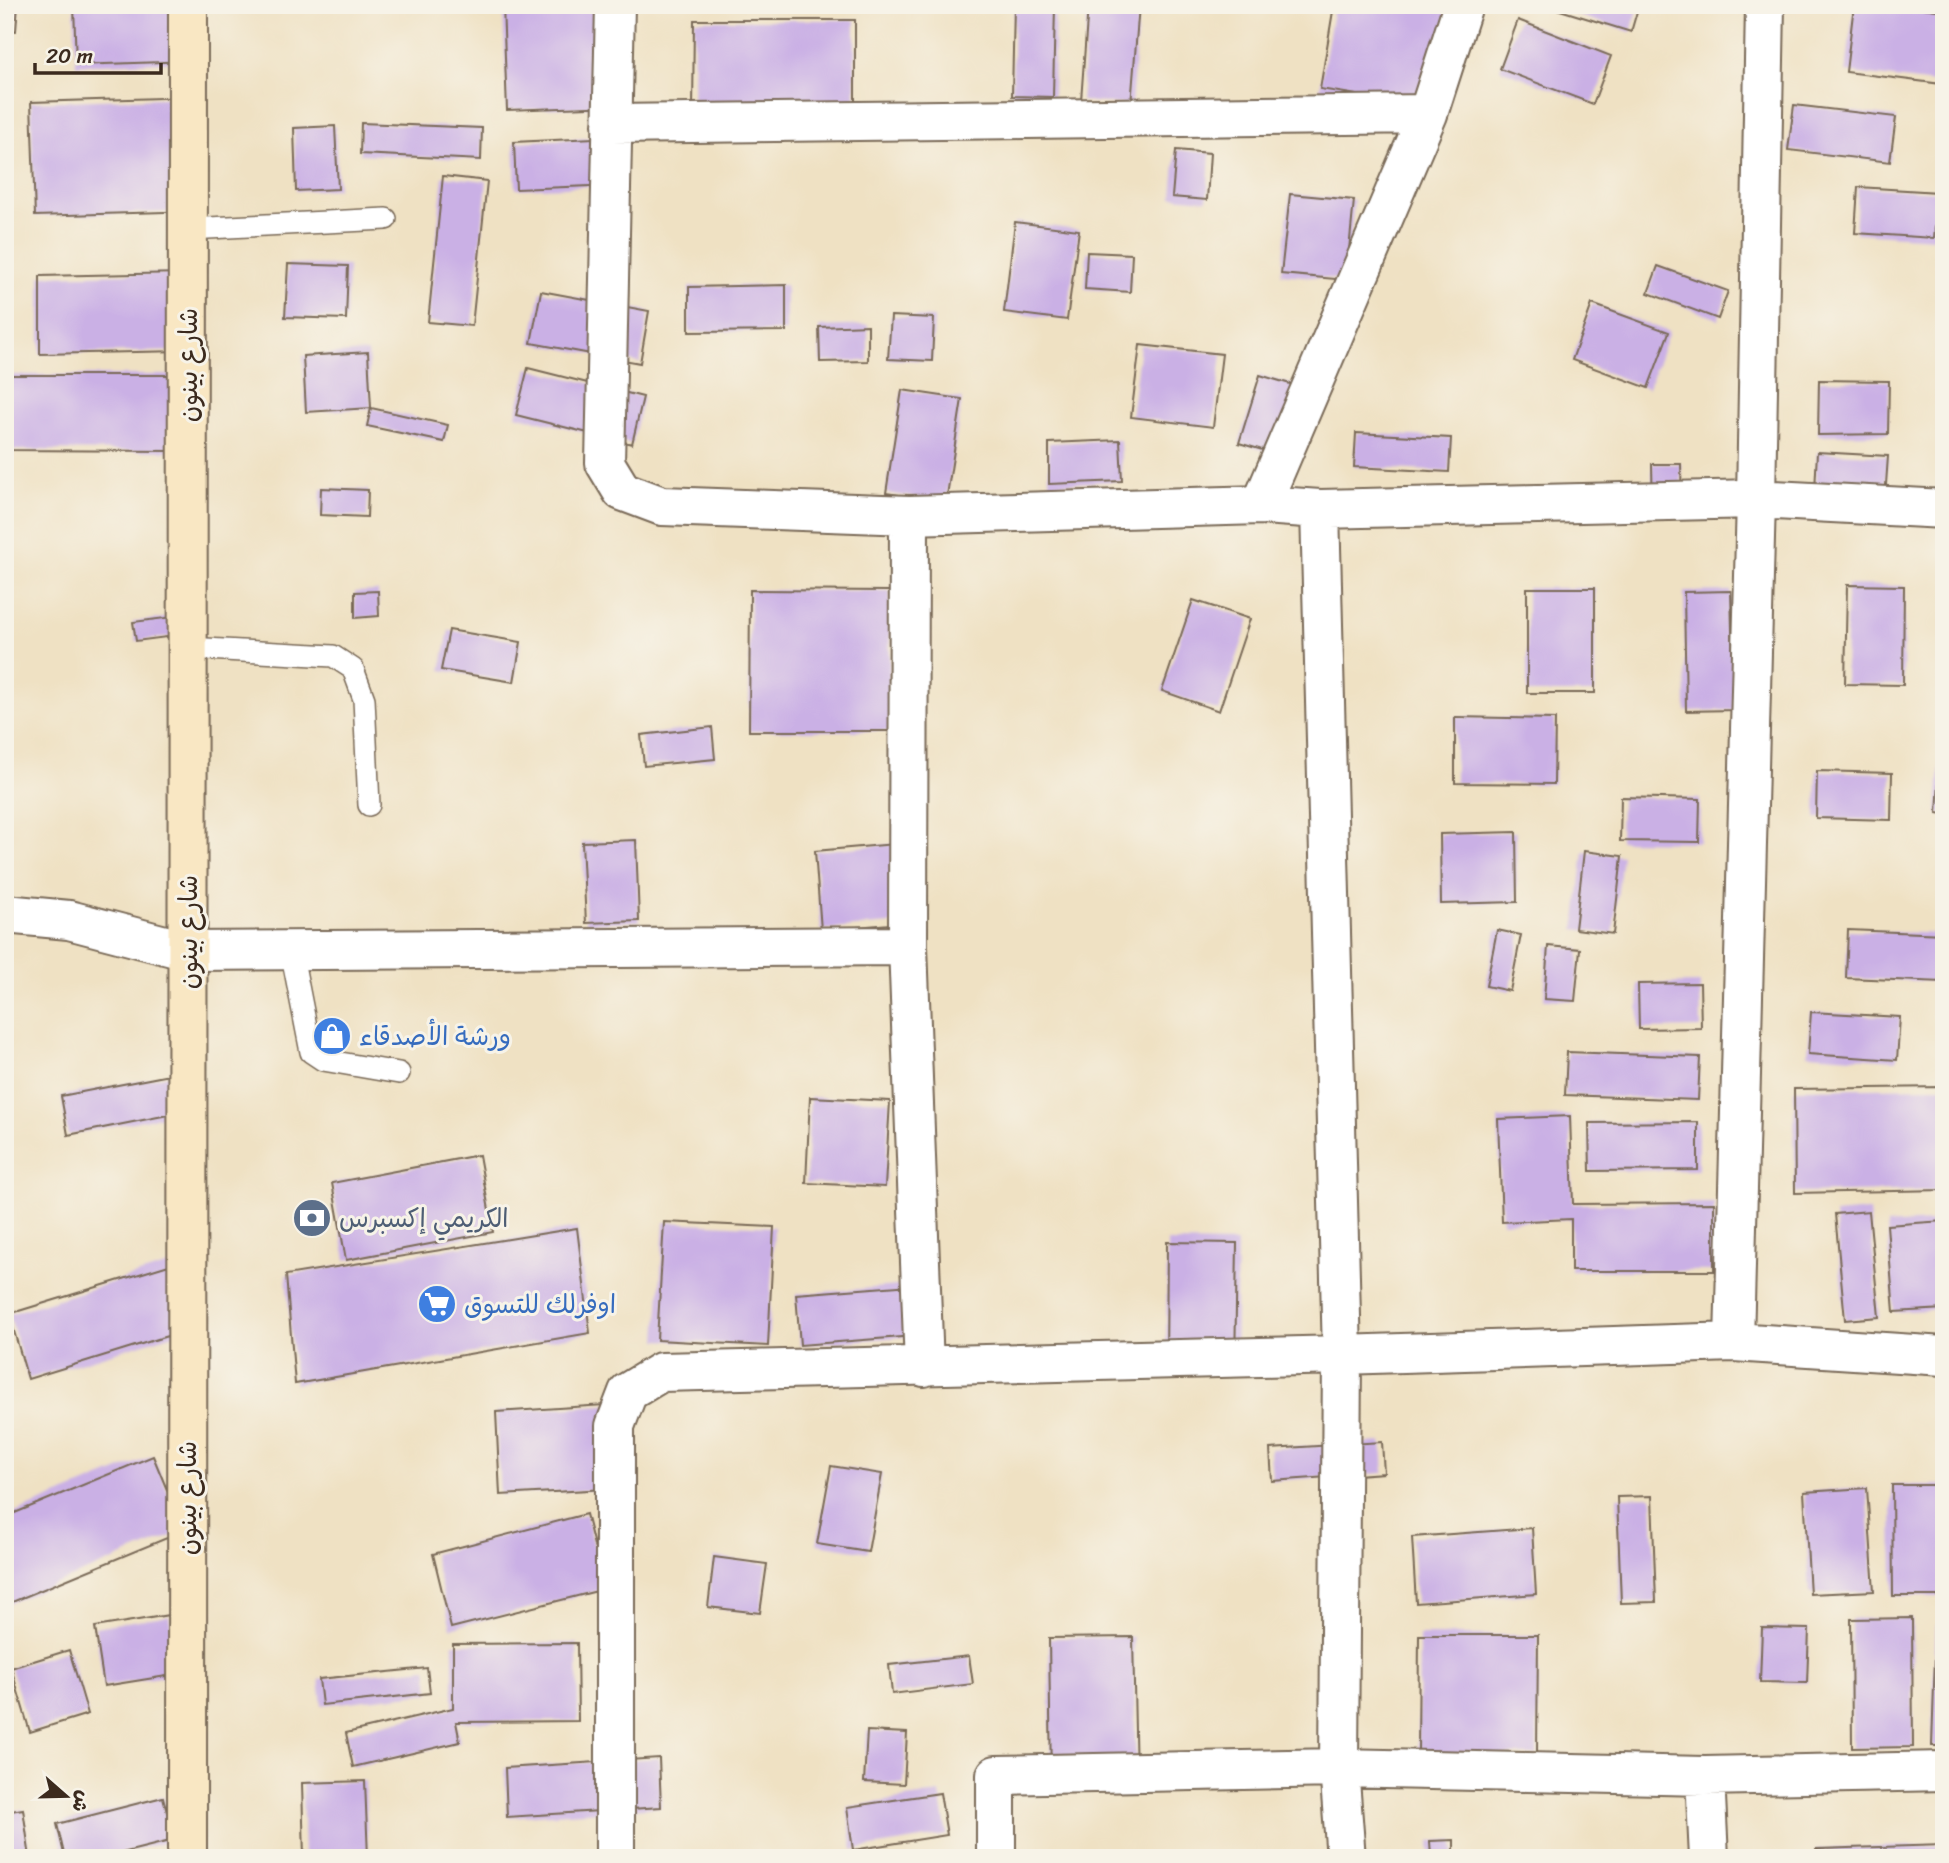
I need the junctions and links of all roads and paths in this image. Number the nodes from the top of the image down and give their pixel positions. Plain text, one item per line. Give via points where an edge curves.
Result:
1 (188, 5) edge
2 (615, 5) edge
3 (1463, 5) edge
4 (1765, 5) edge
5 (1428, 114) junction
6 (612, 124) junction
7 (386, 219) dead end
8 (188, 229) junction
9 (1756, 499) junction
10 (1261, 505) junction
11 (1320, 509) junction
12 (1944, 509) edge
13 (909, 515) junction
14 (188, 648) junction
15 (369, 805) dead end
16 (5, 914) edge
17 (908, 946) junction
18 (291, 950) junction
19 (188, 951) junction
20 (399, 1073) dead end
21 (1734, 1342) junction
22 (1342, 1355) junction
23 (1944, 1356) edge
24 (924, 1367) junction
25 (1339, 1768) junction
26 (1944, 1771) edge
27 (1704, 1776) junction
28 (187, 1858) edge
29 (615, 1858) edge
30 (996, 1858) edge
31 (1346, 1858) edge
32 (1709, 1858) edge

1 - 8 street, شارع بينون
2 - 6 street
3 - 5 street
4 - 9 street
5 - 6 street
5 - 10 street
6 - 13 street via 606,463 622,491 662,506
7 - 8 lane
8 - 14 street, شارع بينون
9 - 11 street
9 - 12 street
9 - 21 street
10 - 11 street
10 - 13 street
11 - 22 street
13 - 17 street
14 - 15 lane via 333,656 353,669 365,699
14 - 19 street, شارع بينون
16 - 19 street via 69,920
17 - 18 street
17 - 24 street
18 - 19 street
18 - 20 lane via 311,1052 323,1060
19 - 28 street, شارع بينون
21 - 22 street
21 - 23 street
22 - 24 street
22 - 25 street
24 - 29 street via 661,1372 628,1392 615,1426
25 - 27 street
25 - 30 street via 996,1774
25 - 31 street
26 - 27 street
27 - 32 street

